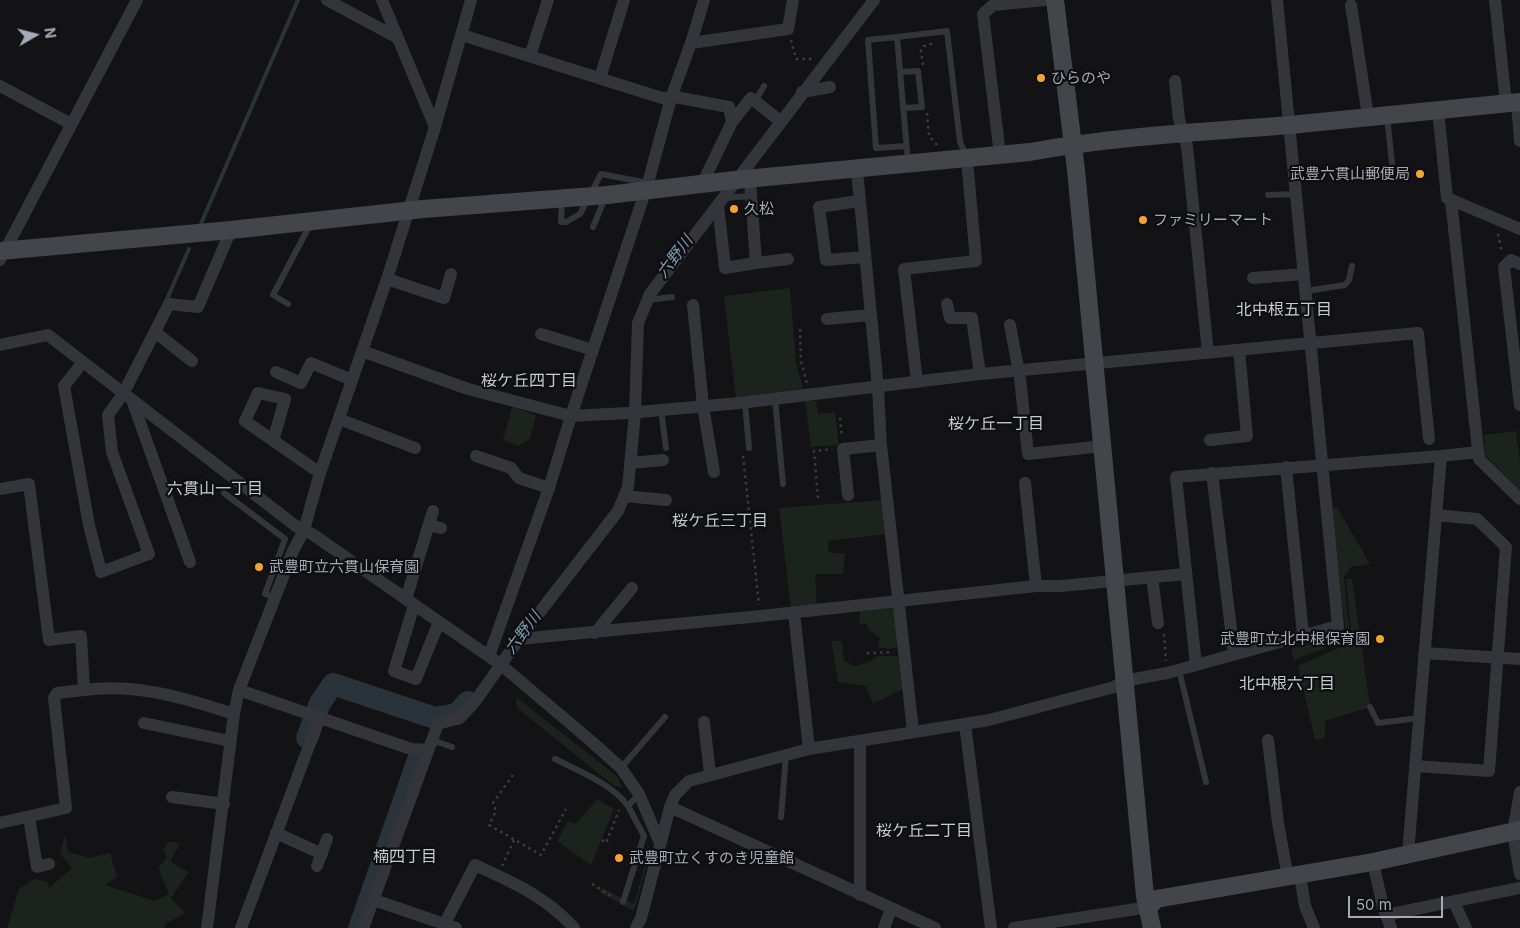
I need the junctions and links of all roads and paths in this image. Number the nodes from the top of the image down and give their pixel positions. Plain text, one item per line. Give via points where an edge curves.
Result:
1 (137, 0) edge
2 (327, 0) edge
3 (382, 0) edge
4 (471, 0) edge
5 (548, 0) edge
6 (624, 0) edge
7 (704, 0) edge
8 (793, 0) edge
9 (874, 0) edge
10 (1045, 0) edge
11 (1055, 0) edge
12 (1277, 0) edge
13 (1495, 0) edge
14 (1351, 6) dead end
15 (788, 29) junction
16 (462, 35) junction
17 (396, 37) junction
18 (897, 37) junction
19 (692, 43) junction
20 (530, 56) junction
21 (817, 56) dead end
22 (900, 72) junction
23 (600, 78) junction
24 (1175, 81) dead end
25 (0, 86) edge
26 (764, 86) dead end
27 (830, 87) dead end
28 (800, 90) junction
29 (671, 98) junction
30 (755, 101) junction
31 (1514, 102) edge
32 (903, 108) junction
33 (1438, 110) junction
34 (1387, 114) junction
35 (1368, 116) junction
36 (777, 119) junction
37 (732, 122) junction
38 (71, 124) junction
39 (1290, 125) junction
40 (435, 127) junction
41 (1183, 132) junction
42 (1520, 141) edge
43 (1073, 144) junction
44 (906, 146) junction
45 (1000, 155) junction
46 (967, 159) junction
47 (908, 165) junction
48 (857, 170) junction
49 (1393, 172) dead end
50 (702, 184) junction
51 (745, 185) junction
52 (646, 186) junction
53 (1297, 194) junction
54 (606, 195) junction
55 (1268, 195) dead end
56 (587, 197) junction
57 (1451, 200) junction
58 (720, 201) junction
59 (858, 201) junction
60 (408, 211) junction
61 (1496, 219) junction
62 (311, 222) junction
63 (593, 227) dead end
64 (1520, 229) edge
65 (231, 230) junction
66 (1, 254) edge
67 (865, 257) junction
68 (788, 259) dead end
69 (756, 263) junction
70 (1520, 264) edge
71 (1352, 266) dead end
72 (1504, 267) junction
73 (451, 274) dead end
74 (1304, 274) junction
75 (1253, 278) dead end
76 (387, 279) junction
77 (1306, 291) junction
78 (672, 296) dead end
79 (648, 300) junction
80 (288, 304) dead end
81 (948, 304) dead end
82 (693, 305) dead end
83 (871, 315) junction
84 (827, 320) dead end
85 (1010, 325) dead end
86 (800, 328) dead end
87 (155, 332) junction
88 (541, 334) dead end
89 (1312, 343) junction
90 (0, 345) edge
91 (593, 350) junction
92 (1239, 350) junction
93 (362, 351) junction
94 (1208, 353) junction
95 (192, 361) dead end
96 (83, 362) junction
97 (1094, 364) junction
98 (276, 372) dead end
99 (1017, 372) junction
100 (980, 374) junction
101 (352, 380) junction
102 (917, 382) junction
103 (878, 388) junction
104 (809, 396) junction
105 (127, 397) junction
106 (775, 399) junction
107 (745, 403) junction
108 (1520, 405) edge
109 (703, 406) junction
110 (661, 410) junction
111 (632, 413) junction
112 (571, 416) junction
113 (840, 418) dead end
114 (339, 420) junction
115 (1429, 439) dead end
116 (1210, 440) dead end
117 (273, 441) dead end
118 (881, 445) junction
119 (1103, 446) junction
120 (415, 448) dead end
121 (843, 448) junction
122 (746, 450) joint
123 (1478, 452) junction
124 (664, 454) joint
125 (476, 456) dead end
126 (1441, 456) junction
127 (630, 463) junction
128 (1321, 465) junction
129 (1286, 467) junction
130 (320, 472) junction
131 (714, 472) dead end
132 (1212, 473) junction
133 (1025, 483) dead end
134 (783, 484) dead end
135 (548, 488) junction
136 (0, 489) edge
137 (224, 494) dead end
138 (848, 495) dead end
139 (624, 496) junction
140 (818, 498) dead end
141 (1520, 499) edge
142 (666, 500) dead end
143 (433, 511) dead end
144 (1436, 515) junction
145 (304, 530) junction
146 (190, 562) dead end
147 (1185, 574) junction
148 (1152, 577) junction
149 (1115, 580) junction
150 (1036, 586) junction
151 (632, 588) dead end
152 (275, 597) junction
153 (410, 602) junction
154 (898, 602) junction
155 (794, 612) junction
156 (760, 616) junction
157 (440, 622) junction
158 (1158, 623) joint
159 (595, 633) junction
160 (1303, 634) junction
161 (519, 639) junction
162 (904, 652) junction
163 (867, 653) dead end
164 (1424, 653) junction
165 (1234, 654) junction
166 (1499, 658) junction
167 (1520, 659) edge
168 (496, 662) junction
169 (1196, 665) junction
170 (1173, 671) junction
171 (1124, 681) junction
172 (84, 690) junction
173 (239, 690) junction
174 (1370, 707) dead end
175 (234, 714) junction
176 (315, 717) junction
177 (665, 717) dead end
178 (1419, 718) junction
179 (704, 722) dead end
180 (144, 723) dead end
181 (965, 724) junction
182 (912, 731) junction
183 (1268, 740) dead end
184 (230, 741) junction
185 (860, 742) junction
186 (430, 745) junction
187 (452, 747) dead end
188 (809, 749) junction
189 (786, 755) junction
190 (555, 759) dead end
191 (1415, 766) junction
192 (621, 768) junction
193 (710, 774) junction
194 (512, 776) dead end
195 (1206, 782) dead end
196 (1520, 792) edge
197 (640, 794) junction
198 (172, 797) dead end
199 (622, 798) junction
200 (224, 804) junction
201 (628, 806) junction
202 (670, 807) junction
203 (566, 809) dead end
204 (29, 817) junction
205 (781, 817) dead end
206 (0, 823) edge
207 (1516, 831) edge
208 (276, 833) junction
209 (327, 839) dead end
210 (514, 840) junction
211 (602, 840) dead end
212 (660, 843) junction
213 (322, 854) junction
214 (1408, 854) junction
215 (1373, 862) junction
216 (49, 864) dead end
217 (317, 866) dead end
218 (1520, 874) edge
219 (498, 876) junction
220 (1294, 877) junction
221 (592, 884) dead end
222 (1520, 888) edge
223 (860, 895) junction
224 (374, 900) junction
225 (623, 902) joint
226 (1454, 902) junction
227 (1148, 907) junction
228 (891, 909) junction
229 (1386, 915) junction
230 (450, 926) edge
231 (207, 928) edge
232 (241, 928) edge
233 (363, 928) edge
234 (574, 928) edge
235 (636, 928) edge
236 (884, 928) edge
237 (935, 928) edge
238 (991, 928) edge
239 (1014, 928) edge
240 (1152, 928) edge
241 (1314, 928) edge
242 (1391, 928) edge
243 (1466, 928) edge

1 - 38 street
2 - 17 street
3 - 17 street
4 - 16 street
5 - 20 street
6 - 23 street
7 - 19 street
8 - 15 street
9 - 28 street via 852,22
10 - 45 street via 993,5 983,14
11 - 43 street
12 - 39 street
13 - 31 street
14 - 35 street
15 - 19 street
15 - 21 path via 796,59 812,60
16 - 20 street
16 - 40 street
17 - 40 street
18 - 22 lane
18 - 44 lane via 868,40 876,148
18 - 46 lane via 947,31 960,142
19 - 29 street
20 - 23 street
22 - 32 lane
22 - 32 lane via 918,71 922,107
23 - 29 street
24 - 41 street
25 - 38 street
26 - 30 lane
27 - 28 street
28 - 36 street
29 - 37 street via 729,107
29 - 52 street
30 - 36 street
30 - 37 street via 751,98
31 - 33 street
31 - 42 street
32 - 44 lane
33 - 34 street
33 - 57 street via 1447,198
34 - 35 street
34 - 49 lane
35 - 39 street
36 - 51 street
37 - 50 street
38 - 66 street
39 - 41 street
39 - 53 street
40 - 60 street
41 - 43 street
41 - 94 street
43 - 45 street
43 - 97 street
44 - 47 lane
45 - 46 street
46 - 47 street
46 - 102 street via 976,261 904,269
47 - 48 street
48 - 51 street
48 - 59 street
50 - 51 street
50 - 52 street
51 - 58 street
51 - 58 lane
51 - 69 street
52 - 54 street
52 - 56 lane via 601,174
52 - 91 street
53 - 55 lane
53 - 74 street
54 - 56 street
54 - 63 lane
56 - 60 street
57 - 61 street
57 - 123 street
58 - 69 street via 725,268
58 - 79 street
59 - 67 street
59 - 67 street via 819,206 826,260
60 - 62 street
60 - 76 street
61 - 64 street
61 - 72 path
62 - 65 street
62 - 80 lane via 273,295
65 - 66 street
65 - 87 street via 198,307 169,304
67 - 83 street
68 - 69 street
70 - 72 street via 1511,260
71 - 77 lane via 1344,286
72 - 108 street
73 - 76 street via 444,298
74 - 75 street
74 - 77 street
76 - 93 street
77 - 89 street
78 - 79 lane
79 - 111 street via 638,323
81 - 100 street via 950,318 972,318
82 - 109 street
83 - 84 street
83 - 103 street
85 - 99 street
86 - 104 path via 801,362
87 - 95 street
87 - 105 street
88 - 91 street
89 - 92 street
89 - 115 street via 1418,333
89 - 128 street
90 - 96 street via 48,335
91 - 112 street
92 - 94 street
92 - 116 street via 1247,436
93 - 101 street
93 - 112 street via 468,389
94 - 97 street
96 - 105 street
96 - 105 street via 64,386 89,525 101,572 149,554 112,452 108,415
97 - 99 street
97 - 119 street
98 - 101 street via 301,383 311,363
99 - 100 street
99 - 119 street via 1028,454
100 - 102 street
101 - 114 street
102 - 103 street
103 - 104 street
103 - 118 street
104 - 106 street
105 - 145 street
105 - 146 street
106 - 107 street
106 - 134 lane
107 - 109 street
107 - 122 lane
109 - 110 street
109 - 131 street
110 - 111 street
110 - 124 lane
111 - 112 street
111 - 127 street
112 - 135 street
113 - 121 path
114 - 120 street
114 - 130 street
117 - 130 street
118 - 121 street
118 - 154 street
119 - 149 street
121 - 138 street
121 - 140 path via 814,451
122 - 156 path via 747,509
123 - 126 street
123 - 141 street via 1479,459
124 - 127 street
125 - 135 street via 511,468 519,478
126 - 128 street
126 - 144 street
127 - 139 street
128 - 129 street
128 - 160 street via 1338,626
129 - 132 street
129 - 160 street
130 - 145 street
132 - 147 street via 1176,477
132 - 165 street
133 - 150 street
135 - 168 street
136 - 172 street via 29,484 49,640 80,636
137 - 152 lane via 285,539 265,594
139 - 142 street
139 - 161 street via 618,511
143 - 153 street via 435,526
144 - 164 street
144 - 166 street via 1478,519 1506,547
145 - 152 street
145 - 153 street
147 - 148 street
147 - 169 street
148 - 149 street
148 - 158 street
149 - 150 street
149 - 171 street
150 - 154 street
151 - 159 street
152 - 173 street
153 - 157 street
153 - 157 street via 394,671 416,679
154 - 155 street
154 - 162 street
155 - 156 street
155 - 188 street
156 - 159 street
157 - 168 street
158 - 170 path via 1163,627
159 - 161 street
160 - 165 street
161 - 168 street
162 - 163 path
162 - 182 street
164 - 166 street
164 - 178 street
165 - 169 street
166 - 167 street
166 - 191 street via 1489,771
168 - 186 street via 476,700 458,718 438,724
168 - 192 street
169 - 170 street
170 - 171 street
170 - 195 lane
171 - 181 street via 1114,687 1024,712
171 - 227 street
172 - 175 street via 108,687 178,695
172 - 204 street via 57,694 54,698 66,808
173 - 175 street
173 - 176 street
174 - 178 lane via 1378,723
175 - 184 street
176 - 186 street via 411,748
176 - 208 street
177 - 192 lane
178 - 191 street
179 - 193 street
180 - 184 street
181 - 182 street
181 - 238 street
182 - 185 street
183 - 220 street via 1278,824
184 - 200 street
185 - 188 street
185 - 223 street
186 - 187 lane
186 - 224 street
188 - 189 street
189 - 193 street
189 - 205 lane
190 - 199 lane
191 - 214 street
192 - 197 street
193 - 202 street via 689,781 675,795
194 - 210 path via 492,803 496,811 488,825
196 - 207 street
197 - 201 lane
197 - 212 street
198 - 200 street
199 - 201 lane
199 - 211 path via 606,843
200 - 231 street
201 - 225 lane via 644,836
202 - 212 street
202 - 223 street
203 - 210 path via 541,855
204 - 206 street
204 - 216 street via 37,868
207 - 214 street
207 - 218 street
208 - 213 street
208 - 232 street
209 - 213 street
210 - 219 path
212 - 235 street
213 - 217 street
214 - 215 street
215 - 220 street
215 - 229 street
219 - 230 street via 475,866
219 - 234 street via 521,886 559,911
220 - 227 street via 1156,900
220 - 241 street
221 - 225 path
222 - 226 street
223 - 228 street
224 - 230 street
224 - 233 street
226 - 229 street
226 - 243 street
227 - 239 street
227 - 240 street
228 - 236 street
228 - 237 street
229 - 242 street

